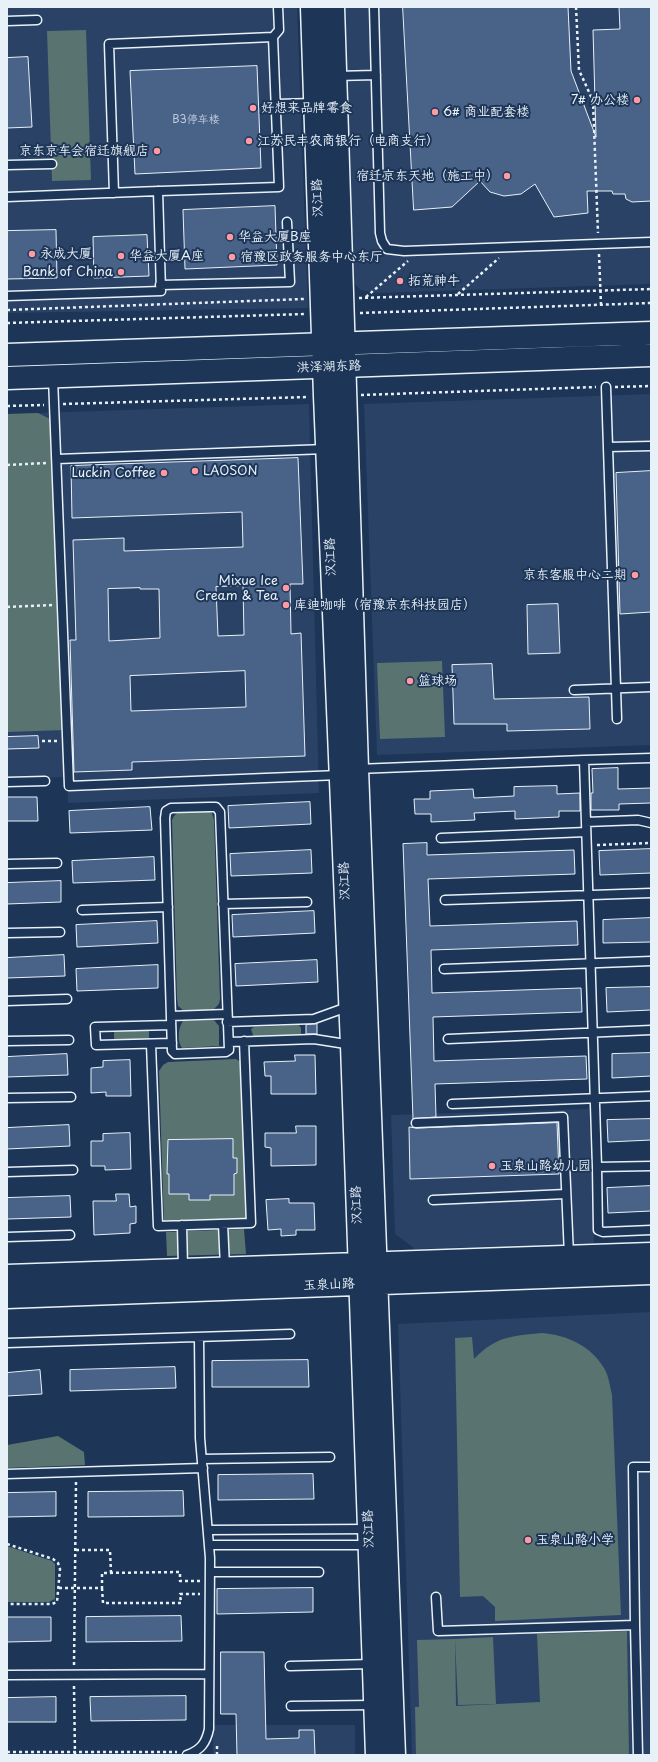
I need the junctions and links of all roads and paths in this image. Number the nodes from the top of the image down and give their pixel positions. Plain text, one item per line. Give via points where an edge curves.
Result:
1 (278, 7) edge
2 (312, 7) edge
3 (333, 7) edge
4 (374, 7) edge
5 (576, 7) edge
6 (37, 20) dead end
7 (7, 21) edge
8 (273, 37) junction
9 (376, 75) junction
10 (325, 76) junction
11 (326, 102) junction
12 (276, 104) junction
13 (52, 164) dead end
14 (7, 165) edge
15 (158, 191) junction
16 (114, 193) junction
17 (7, 197) edge
18 (288, 222) dead end
19 (651, 242) edge
20 (598, 244) junction
21 (512, 247) junction
22 (421, 250) junction
23 (160, 285) junction
24 (457, 295) dead end
25 (7, 296) edge
26 (366, 298) dead end
27 (601, 305) dead end
28 (651, 333) edge
29 (323, 345) junction
30 (345, 345) junction
31 (7, 355) edge
32 (651, 355) edge
33 (345, 366) junction
34 (324, 367) junction
35 (53, 377) junction
36 (7, 378) edge
37 (606, 387) dead end
38 (651, 446) edge
39 (608, 447) junction
40 (337, 449) junction
41 (57, 461) junction
42 (7, 465) edge
43 (62, 605) junction
44 (7, 607) edge
45 (651, 687) edge
46 (616, 689) junction
47 (574, 690) dead end
48 (618, 719) dead end
49 (651, 758) edge
50 (584, 760) junction
51 (352, 773) junction
52 (45, 781) dead end
53 (7, 782) edge
54 (586, 822) junction
55 (651, 823) edge
56 (586, 832) junction
57 (441, 838) dead end
58 (651, 843) edge
59 (587, 845) junction
60 (57, 863) dead end
61 (7, 864) edge
62 (651, 893) edge
63 (588, 895) junction
64 (445, 900) dead end
65 (307, 902) dead end
66 (223, 904) junction
67 (168, 907) junction
68 (82, 910) dead end
69 (60, 932) dead end
70 (7, 933) edge
71 (651, 961) edge
72 (590, 963) junction
73 (444, 969) dead end
74 (67, 999) dead end
75 (7, 1001) edge
76 (350, 1006) junction
77 (171, 1016) junction
78 (227, 1018) junction
79 (171, 1025) junction
80 (651, 1030) edge
81 (592, 1033) junction
82 (448, 1039) dead end
83 (69, 1040) dead end
84 (7, 1041) edge
85 (244, 1041) junction
86 (229, 1042) junction
87 (172, 1043) junction
88 (151, 1044) junction
89 (352, 1045) junction
90 (651, 1096) edge
91 (71, 1097) dead end
92 (7, 1098) edge
93 (595, 1098) junction
94 (452, 1104) dead end
95 (416, 1123) dead end
96 (651, 1166) edge
97 (597, 1168) junction
98 (73, 1170) dead end
99 (7, 1172) edge
100 (566, 1194) junction
101 (433, 1200) dead end
102 (223, 1224) junction
103 (182, 1225) junction
104 (651, 1230) edge
105 (70, 1235) dead end
106 (7, 1237) edge
107 (651, 1254) edge
108 (570, 1267) junction
109 (225, 1268) junction
110 (183, 1270) junction
111 (651, 1273) edge
112 (368, 1274) junction
113 (7, 1276) edge
114 (7, 1297) edge
115 (290, 1334) dead end
116 (199, 1337) junction
117 (7, 1343) edge
118 (330, 1457) dead end
119 (202, 1459) junction
120 (651, 1467) edge
121 (203, 1468) junction
122 (79, 1472) junction
123 (7, 1474) edge
124 (208, 1530) junction
125 (264, 1530) junction
126 (377, 1537) junction
127 (7, 1544) edge
128 (209, 1545) junction
129 (264, 1545) junction
130 (76, 1550) junction
131 (319, 1572) dead end
132 (111, 1573) junction
133 (210, 1576) junction
134 (59, 1588) junction
135 (75, 1588) junction
136 (102, 1588) junction
137 (210, 1594) junction
138 (436, 1597) dead end
139 (7, 1604) edge
140 (635, 1625) junction
141 (382, 1664) junction
142 (290, 1666) dead end
143 (74, 1672) junction
144 (209, 1674) junction
145 (7, 1675) edge
146 (384, 1705) junction
147 (291, 1706) dead end
148 (217, 1746) dead end
149 (7, 1752) edge
150 (75, 1753) edge
151 (185, 1753) edge
152 (217, 1755) edge
153 (377, 1755) edge
154 (394, 1755) edge
155 (638, 1755) edge

1 - 8 lane via 279,30
2 - 10 street, 汉江路
3 - 10 street, 汉江路
4 - 9 lane
5 - 20 path via 579,70 593,101
6 - 7 lane
8 - 12 lane
8 - 16 lane via 109,44
9 - 10 lane
9 - 22 lane via 382,241 387,249 393,251
10 - 11 street, 汉江路
11 - 12 lane
11 - 29 street, 汉江路
11 - 30 street, 汉江路
12 - 15 lane via 279,187
13 - 14 lane
15 - 16 lane
15 - 23 lane
16 - 17 lane
18 - 23 lane via 290,282
19 - 20 lane
20 - 21 lane
20 - 27 path
21 - 22 lane
21 - 24 path
22 - 26 path
23 - 25 lane via 161,291
28 - 30 street, 洪泽湖东路
29 - 30 street, 洪泽湖东路
29 - 31 street, 洪泽湖东路
29 - 34 street, 汉江路
30 - 33 street, 汉江路
32 - 33 street, 洪泽湖东路
33 - 34 street, 洪泽湖东路
33 - 40 street, 汉江路
34 - 35 street, 洪泽湖东路
34 - 40 street, 汉江路
35 - 36 street, 洪泽湖东路
35 - 41 lane
37 - 39 lane
38 - 39 lane
39 - 46 lane
40 - 41 lane
40 - 51 street, 汉江路
41 - 42 path
41 - 43 lane
43 - 44 path
43 - 51 lane via 69,786
45 - 46 lane
46 - 47 lane
46 - 48 lane
49 - 50 lane
50 - 51 lane
50 - 54 lane
51 - 76 street, 汉江路
51 - 112 street, 汉江路
52 - 53 lane
54 - 55 lane via 638,820
54 - 56 lane
56 - 57 lane
56 - 59 lane
58 - 59 path
59 - 63 lane
60 - 61 lane
62 - 63 lane
63 - 64 lane
63 - 72 lane
65 - 66 lane
66 - 67 lane via 220,812 209,807 171,808 166,811 165,818
66 - 78 lane
67 - 68 lane
67 - 77 lane
69 - 70 lane
71 - 72 lane
72 - 73 lane
72 - 81 lane
74 - 75 lane
76 - 78 lane via 314,1019
76 - 89 street, 汉江路
77 - 78 lane
77 - 79 lane
78 - 86 lane
79 - 87 lane
79 - 88 lane via 95,1027 96,1045
80 - 81 lane
81 - 82 lane
81 - 93 lane
83 - 84 lane
85 - 86 lane
85 - 89 lane via 314,1039
85 - 102 lane via 251,1223
86 - 87 lane via 229,1050 226,1052 175,1054 172,1051
87 - 88 lane
88 - 103 lane via 158,1226
89 - 112 street, 汉江路
90 - 93 lane
91 - 92 lane
93 - 94 lane
93 - 97 lane
95 - 100 lane via 564,1117
96 - 97 lane
97 - 104 lane via 598,1230
98 - 99 lane
100 - 101 lane
100 - 108 lane
102 - 103 lane
102 - 109 lane
103 - 110 lane
105 - 106 lane
107 - 108 street, 玉泉山路
108 - 111 street, 玉泉山路
108 - 112 street, 玉泉山路
109 - 110 street, 玉泉山路
109 - 112 street, 玉泉山路
110 - 113 street, 玉泉山路
112 - 114 street, 玉泉山路
112 - 126 street, 汉江路
115 - 116 lane
116 - 117 lane
116 - 119 lane
118 - 119 lane
119 - 121 lane
120 - 140 lane via 633,1467
121 - 122 lane
121 - 124 lane
122 - 123 lane
122 - 130 path via 76,1477
124 - 125 lane
124 - 128 lane
125 - 126 lane
125 - 129 lane
126 - 129 lane
126 - 141 street, 汉江路
127 - 134 path via 53,1559 58,1563
128 - 129 lane
128 - 133 lane
130 - 132 path via 110,1550
130 - 135 path
131 - 133 lane
132 - 133 path via 180,1572 180,1581
132 - 136 path via 102,1573
133 - 137 lane
134 - 135 path
134 - 139 path via 57,1602 52,1604
135 - 136 path
135 - 143 path
136 - 137 path via 103,1603 181,1603 180,1594
137 - 144 lane
138 - 140 lane via 438,1631
140 - 155 lane
141 - 142 lane
141 - 146 street, 汉江路
143 - 144 lane
143 - 145 lane
143 - 150 path
144 - 151 lane via 208,1736 202,1747
146 - 147 lane
146 - 153 street, 汉江路
146 - 154 street, 汉江路
148 - 152 path
149 - 150 path
150 - 151 path

